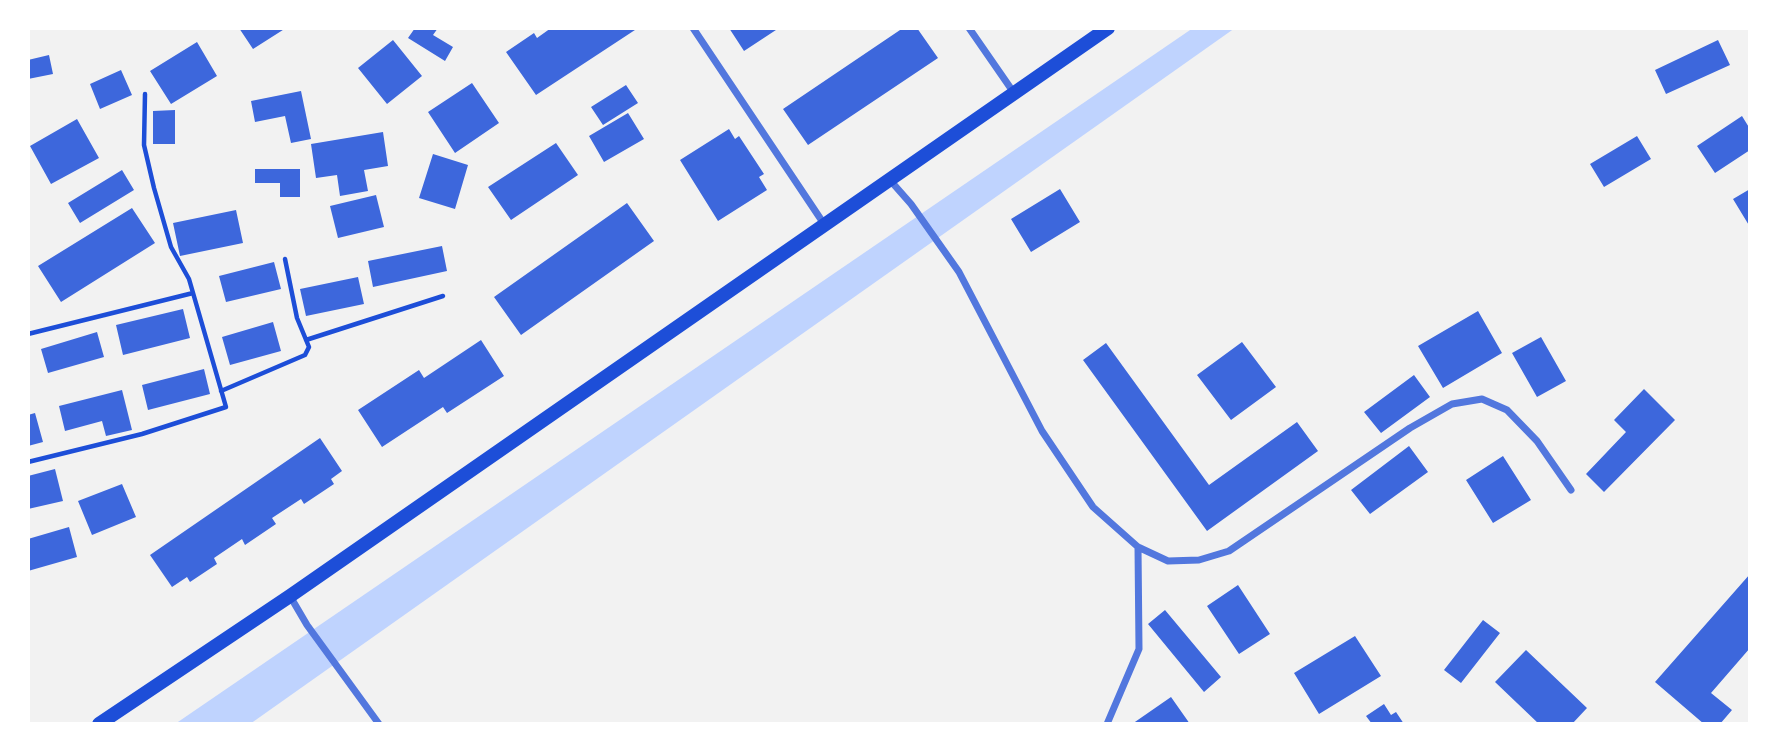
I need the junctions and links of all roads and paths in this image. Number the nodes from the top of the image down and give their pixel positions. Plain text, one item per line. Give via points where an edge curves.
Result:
1 (693, 28) edge
2 (969, 28) edge
3 (1108, 28) edge
4 (1014, 93) junction
5 (145, 94) dead end
6 (889, 179) junction
7 (824, 223) junction
8 (285, 259) dead end
9 (193, 293) junction
10 (443, 296) dead end
11 (28, 334) edge
12 (306, 340) junction
13 (221, 391) junction
14 (28, 462) edge
15 (1571, 490) dead end
16 (1138, 547) junction
17 (290, 596) junction
18 (99, 724) edge
19 (379, 724) edge
20 (1107, 724) edge

1 - 7 street
2 - 4 street
3 - 4 main road
4 - 6 main road
5 - 9 path via 144,145 171,247
6 - 7 main road
6 - 16 street via 959,272 1042,431 1093,508
7 - 17 main road
8 - 12 path
9 - 11 path
9 - 13 path
10 - 12 path
12 - 13 path via 305,355
13 - 14 path via 226,407 142,434
15 - 16 street via 1537,441 1507,410 1482,399 1452,404 1410,428 1229,551 1199,560 1168,561
16 - 20 street via 1139,649
17 - 18 main road
17 - 19 street

